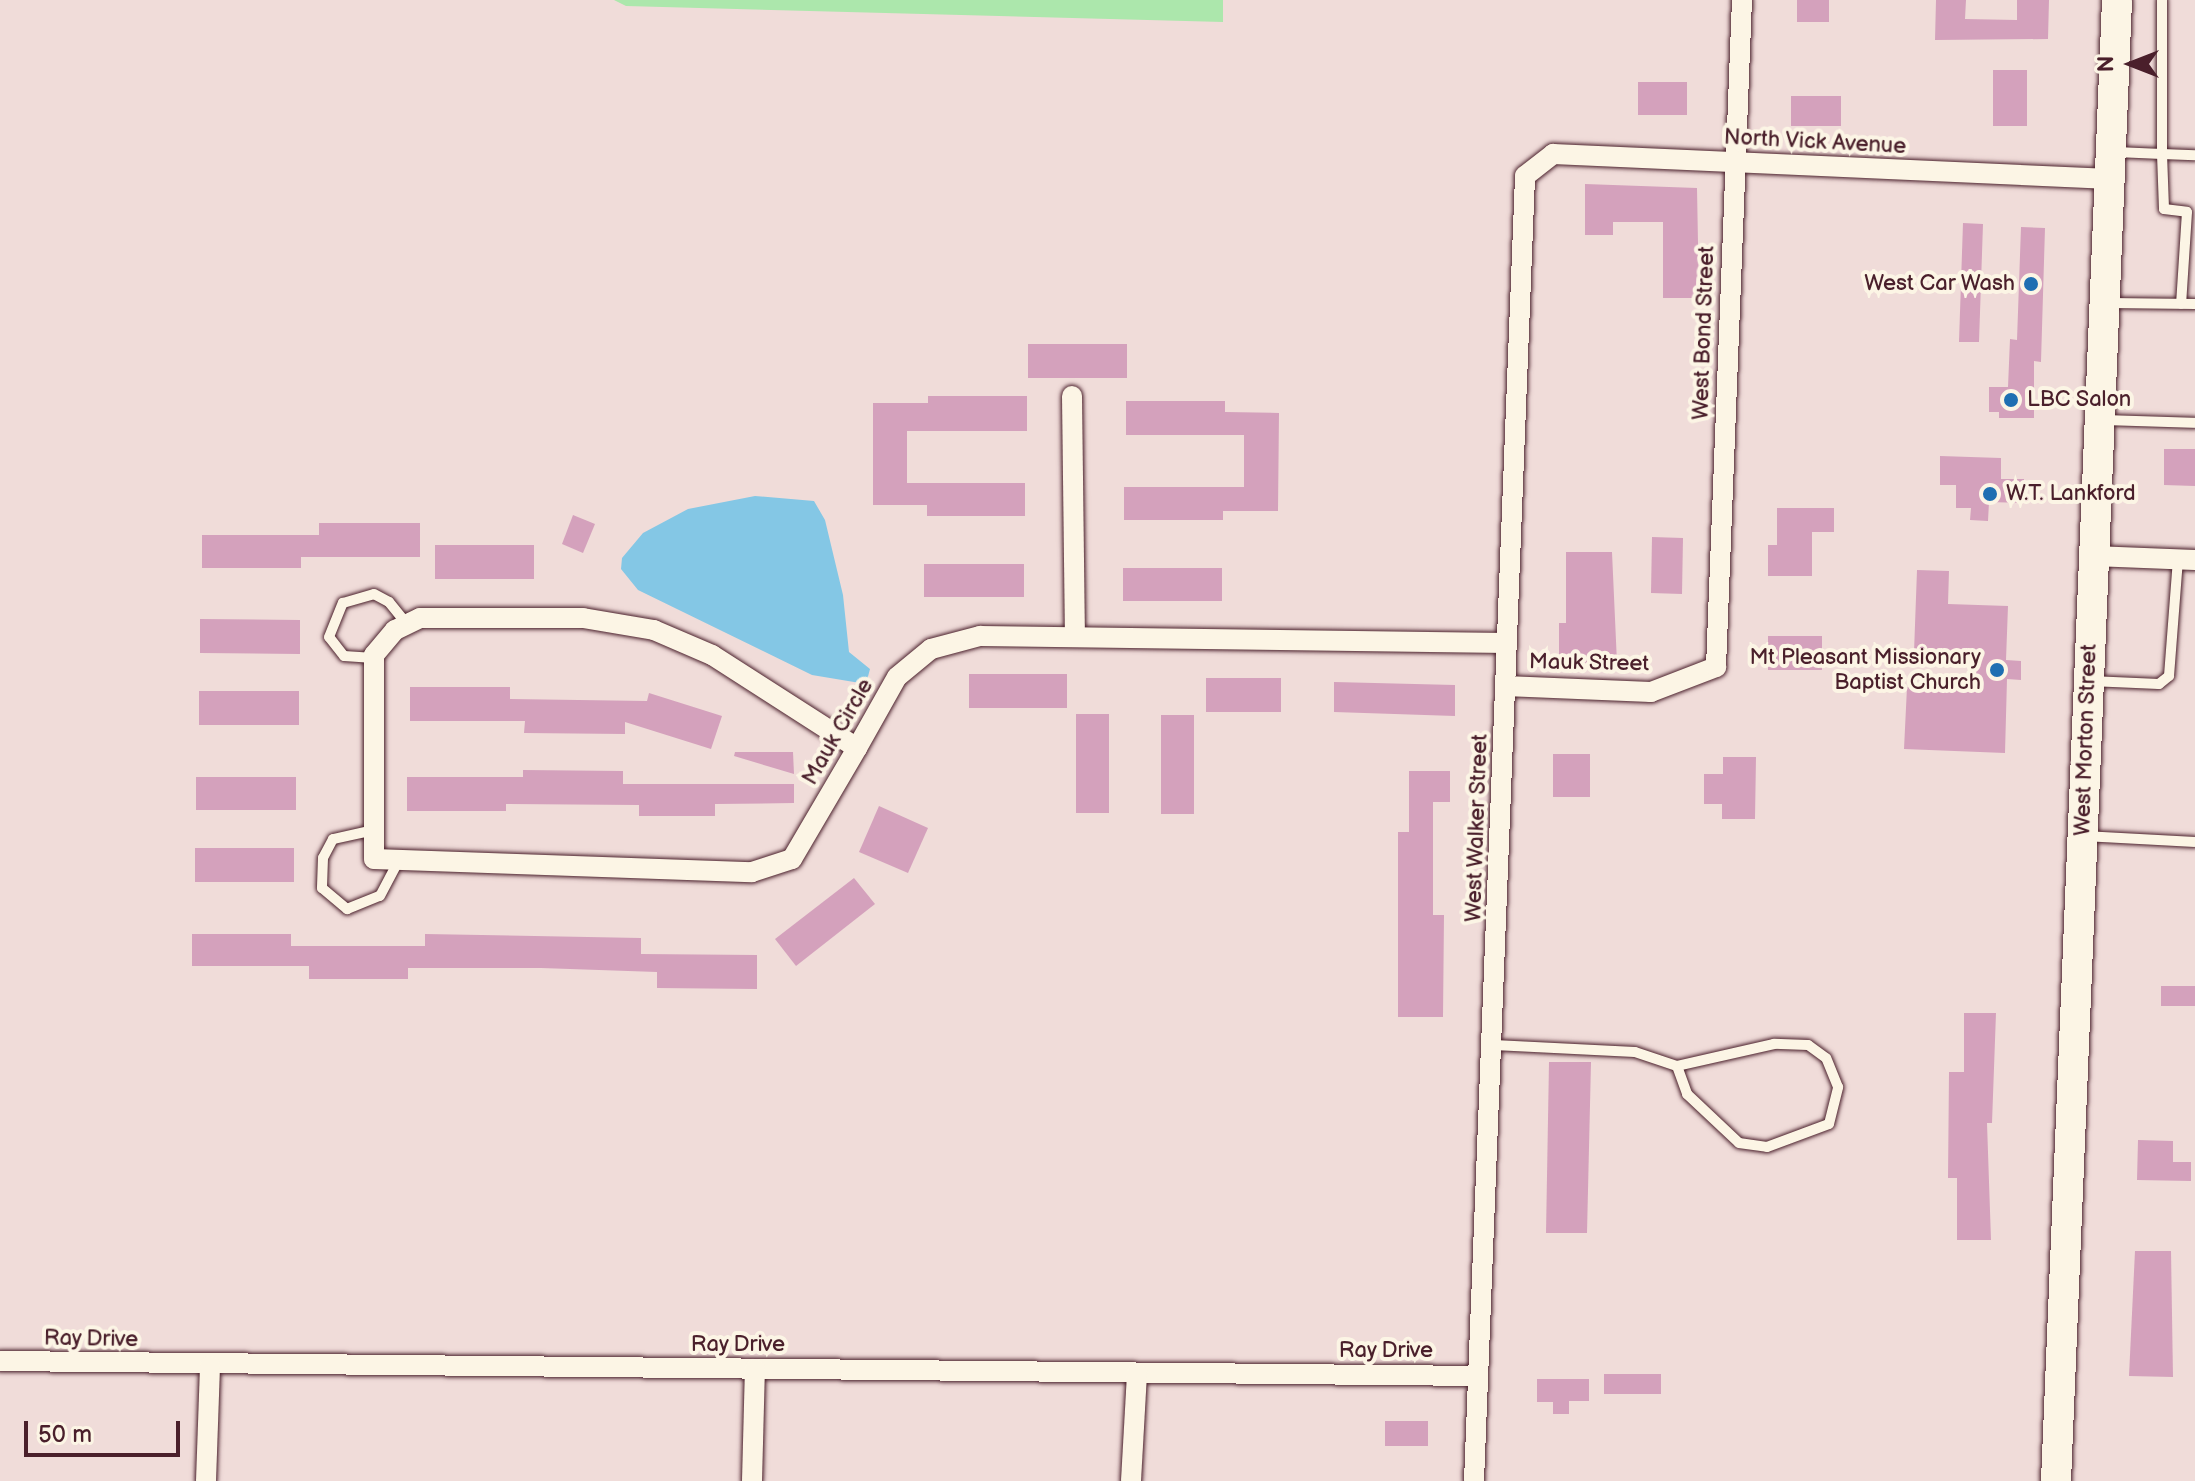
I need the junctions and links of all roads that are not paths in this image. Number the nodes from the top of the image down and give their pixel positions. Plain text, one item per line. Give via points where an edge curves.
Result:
1 (1742, 0) edge
2 (2117, 0) edge
3 (2162, 0) edge
4 (2162, 154) junction
5 (2195, 155) edge
6 (1734, 162) junction
7 (2111, 165) junction
8 (1525, 176) joint
9 (2105, 303) junction
10 (2181, 304) junction
11 (2195, 304) edge
12 (1072, 396) dead end
13 (2099, 420) junction
14 (2195, 423) edge
15 (2093, 556) junction
16 (2186, 560) edge
17 (407, 624) junction
18 (1075, 637) junction
19 (1507, 643) junction
20 (374, 658) junction
21 (1716, 667) joint
22 (2088, 681) junction
23 (1505, 686) junction
24 (857, 748) junction
25 (374, 830) junction
26 (2082, 836) junction
27 (2195, 842) edge
28 (399, 860) junction
29 (1494, 1045) junction
30 (1677, 1066) junction
31 (0, 1361) edge
32 (210, 1366) junction
33 (755, 1369) junction
34 (1137, 1373) junction
35 (1476, 1376) junction
36 (206, 1481) edge
37 (752, 1481) edge
38 (1131, 1481) edge
39 (1474, 1481) edge
40 (2056, 1481) edge

1 - 6 street, West Bond Street
2 - 7 main road, West Morton Street
3 - 4 lane
4 - 5 lane
4 - 7 lane
4 - 10 lane via 2164,209 2187,212
6 - 7 street, North Vick Avenue
6 - 8 street, North Vick Avenue via 1553,154
6 - 21 street, West Bond Street
7 - 9 main road, West Morton Street
8 - 19 street, West Walker Street
9 - 10 lane
9 - 13 main road, West Morton Street
10 - 11 lane
12 - 18 street
13 - 14 lane
13 - 15 main road, West Morton Street
15 - 16 street
15 - 22 main road, West Morton Street
16 - 22 lane via 2169,676 2159,684
17 - 20 street via 395,630
17 - 20 lane via 389,602 374,594 343,603 329,637 344,656
17 - 24 street via 420,618 583,618 654,630 712,655
18 - 19 street, Mauk Circle
18 - 24 street, Mauk Circle via 980,636 931,649 897,677
19 - 23 street, West Walker Street
20 - 25 street
21 - 23 street, Mauk Street via 1651,692
22 - 26 main road, West Morton Street
23 - 29 street, West Walker Street
24 - 28 street, Mauk Circle via 792,859 752,872
25 - 28 street, Mauk Circle via 374,859
25 - 28 lane via 333,839 323,858 322,888 347,909 380,896
26 - 27 lane
26 - 40 main road, West Morton Street
29 - 30 lane via 1635,1052
29 - 35 street, West Walker Street
30 - 30 lane via 1774,1044 1808,1045 1826,1058 1838,1087 1829,1124 1767,1147 1739,1143 1687,1094
31 - 32 street, Ray Drive
32 - 33 street, Ray Drive
32 - 36 street
33 - 34 street, Ray Drive
33 - 37 street
34 - 35 street, Ray Drive
34 - 38 street
35 - 39 street, West Walker Street

